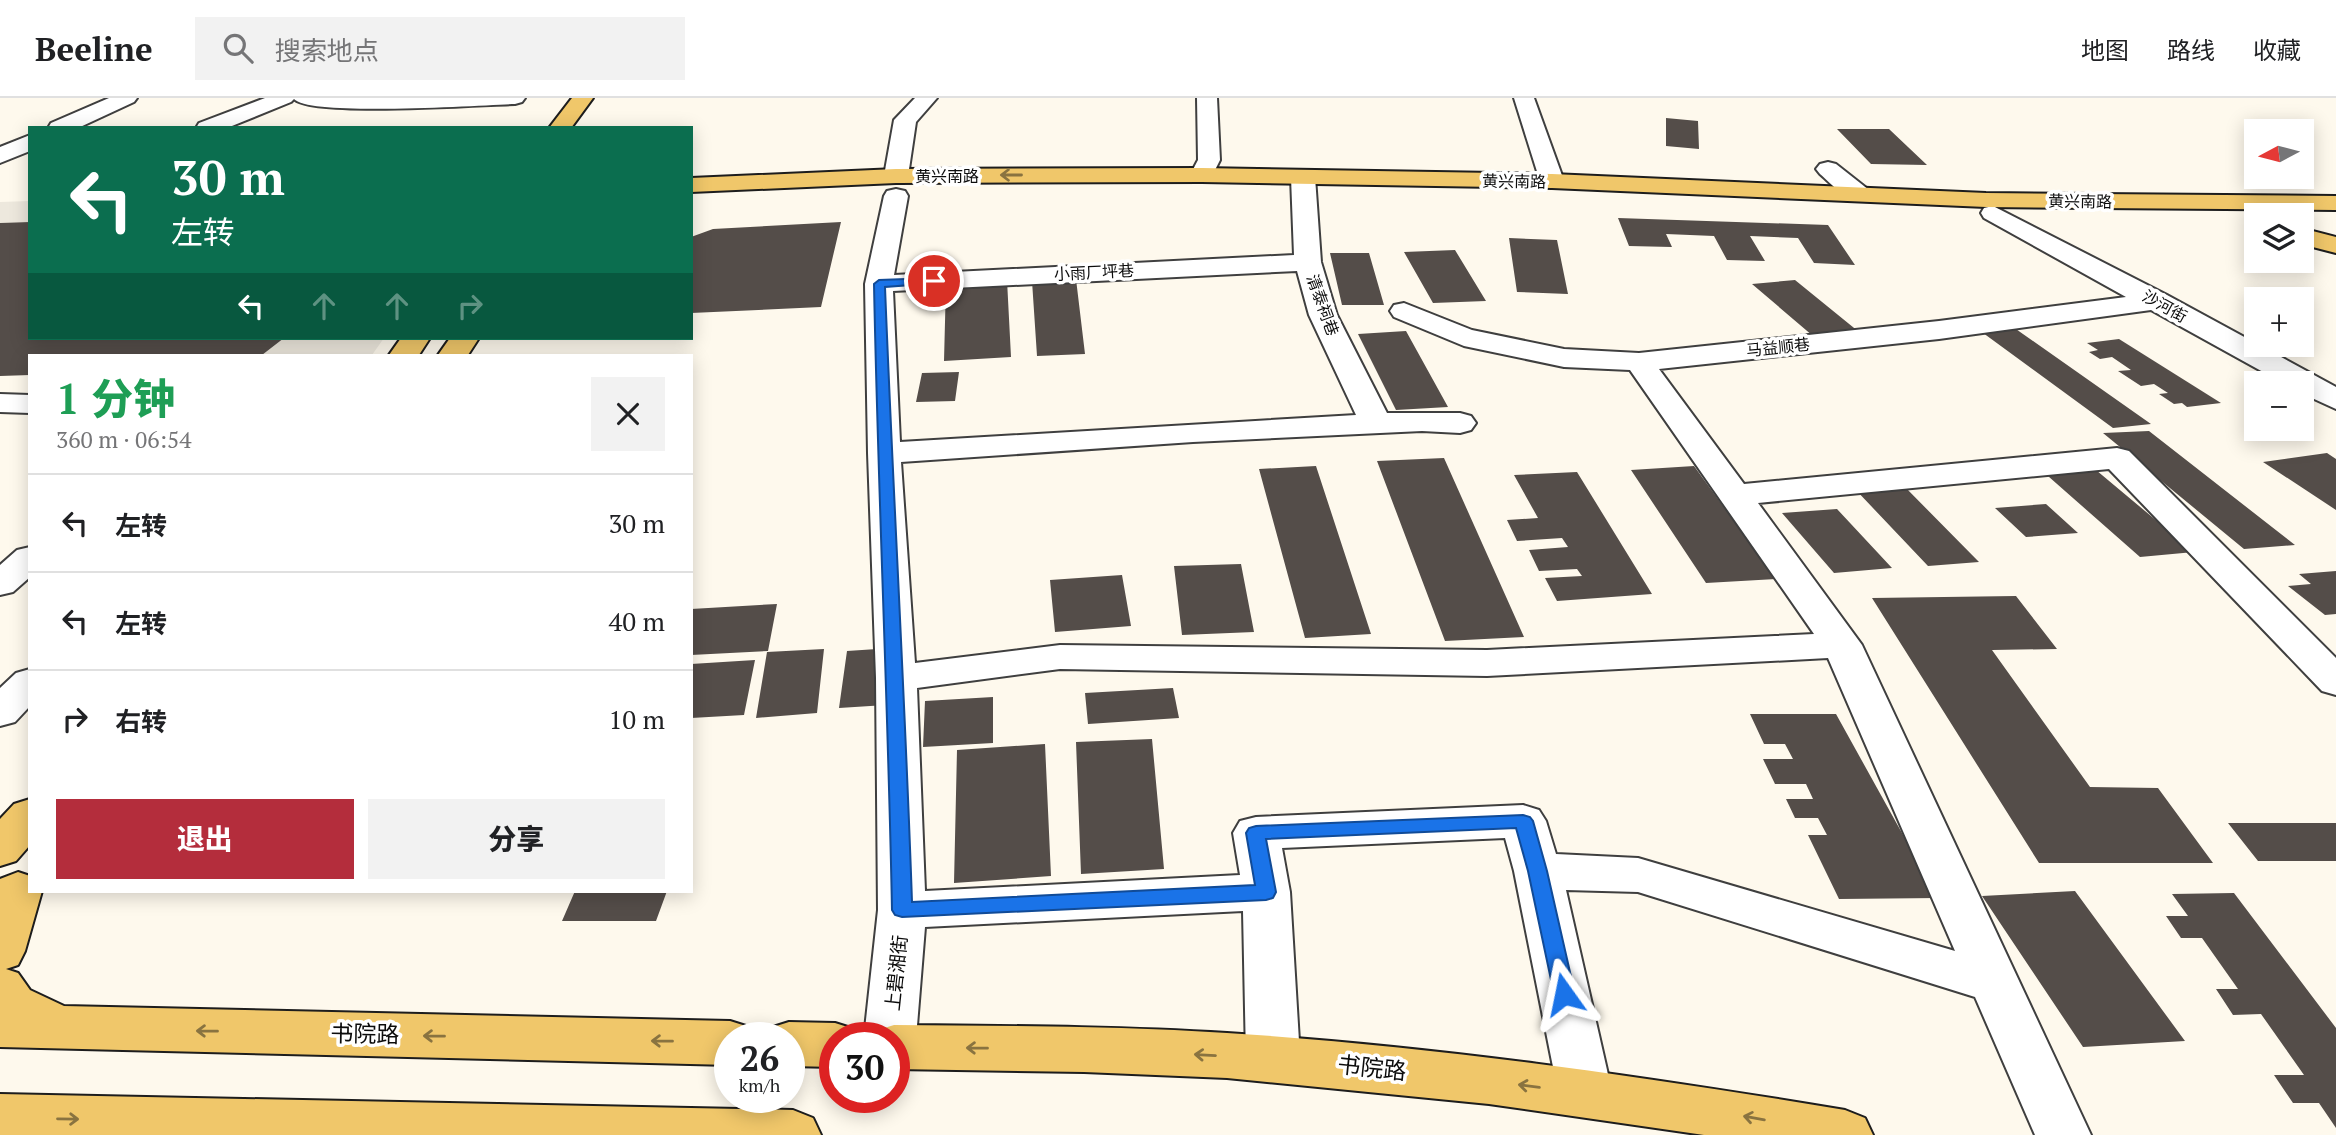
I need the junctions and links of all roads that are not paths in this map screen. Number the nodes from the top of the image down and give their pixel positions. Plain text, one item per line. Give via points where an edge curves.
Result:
1 (127, 98) edge
2 (284, 98) edge
3 (304, 98) edge
4 (515, 98) edge
5 (583, 98) edge
6 (927, 98) edge
7 (1207, 98) edge
8 (1524, 98) edge
9 (414, 99) edge
10 (64, 126) edge
11 (212, 126) edge
12 (394, 126) edge
13 (562, 126) edge
14 (28, 143) edge
15 (0, 156) edge
16 (1828, 169) dead end
17 (1202, 175) junction
18 (2321, 179) dead end
19 (1552, 181) junction
20 (1303, 184) junction
21 (693, 185) edge
22 (896, 186) junction
23 (1860, 195) junction
24 (693, 200) edge
25 (2336, 203) edge
26 (2161, 210) junction
27 (1993, 213) junction
28 (2244, 223) edge
29 (2314, 223) edge
30 (2336, 224) edge
31 (2314, 239) edge
32 (2336, 245) edge
33 (1308, 262) junction
34 (879, 284) junction
35 (2157, 301) junction
36 (1404, 311) dead end
37 (1639, 362) junction
38 (2336, 400) edge
39 (0, 403) edge
40 (28, 404) edge
41 (0, 410) edge
42 (28, 410) edge
43 (1461, 423) dead end
44 (1376, 424) junction
45 (884, 453) junction
46 (1736, 495) junction
47 (28, 560) edge
48 (0, 584) edge
49 (1842, 645) junction
50 (896, 677) junction
51 (2336, 682) edge
52 (28, 684) edge
53 (0, 712) edge
54 (28, 823) edge
55 (1538, 871) junction
56 (12, 882) edge
57 (1266, 892) junction
58 (902, 910) junction
59 (0, 951) edge
60 (1994, 983) junction
61 (0, 987) edge
62 (892, 1022) edge
63 (0, 1026) edge
64 (75, 1027) junction
65 (714, 1043) edge
66 (910, 1046) edge
67 (1273, 1058) junction
68 (1585, 1092) junction
69 (0, 1118) edge
70 (290, 1123) junction
71 (211, 1135) edge
72 (793, 1135) edge
73 (1845, 1135) edge
74 (2063, 1135) edge

1 - 10 street
2 - 11 street
3 - 9 street via 363,103
4 - 9 street
5 - 13 main road
6 - 22 street, 上碧湘街 via 905,120
7 - 17 street via 1209,160
8 - 19 street
9 - 12 street
14 - 15 street
16 - 23 street
17 - 20 main road, 黄兴南路
17 -> 22 main road, 黄兴南路
18 - 26 main road
19 - 20 main road, 黄兴南路
19 - 23 main road, 黄兴南路
20 - 22 main road, 黄兴南路
20 - 27 main road, 黄兴南路
20 - 33 street, 清泰祠巷
21 - 22 main road, 黄兴南路
22 - 24 main road, 黄兴南路
22 - 34 street, 上碧湘街
23 - 26 main road, 黄兴南路
25 - 26 main road, 黄兴南路
26 - 27 main road, 黄兴南路
26 - 28 main road
27 - 35 street, 沙河街
29 - 30 main road
31 - 32 main road
33 - 34 street, 小雨厂坪巷
33 - 44 street, 清泰祠巷 via 1323,315
34 - 45 street, 上碧湘街
35 - 37 street, 马益顺巷
35 - 38 street, 沙河街
36 - 37 street, 马益顺巷 via 1464,337 1564,358
37 - 46 street
39 - 40 street
41 - 42 street
43 - 44 street
44 - 45 street
45 - 50 street, 上碧湘街
46 - 49 street
46 - 51 street via 2117,458
47 - 48 street
49 - 50 street via 1487,663 1060,657
49 - 60 street
50 - 58 street, 上碧湘街
52 - 53 street
54 - 56 main road
55 - 57 street via 1523,821 1256,833
55 - 60 street via 1639,875
55 - 68 street
56 - 59 main road
57 - 58 street
57 - 67 street
58 - 62 street, 上碧湘街
60 - 74 street
61 - 64 main road via 12,1004 29,1015 48,1024
63 - 64 main road, 书院路
65 -> 64 main road, 书院路
67 -> 66 main road, 书院路
68 -> 67 main road, 书院路
73 -> 68 main road, 书院路
69 -> 70 main road
70 - 71 main road
70 - 72 main road

